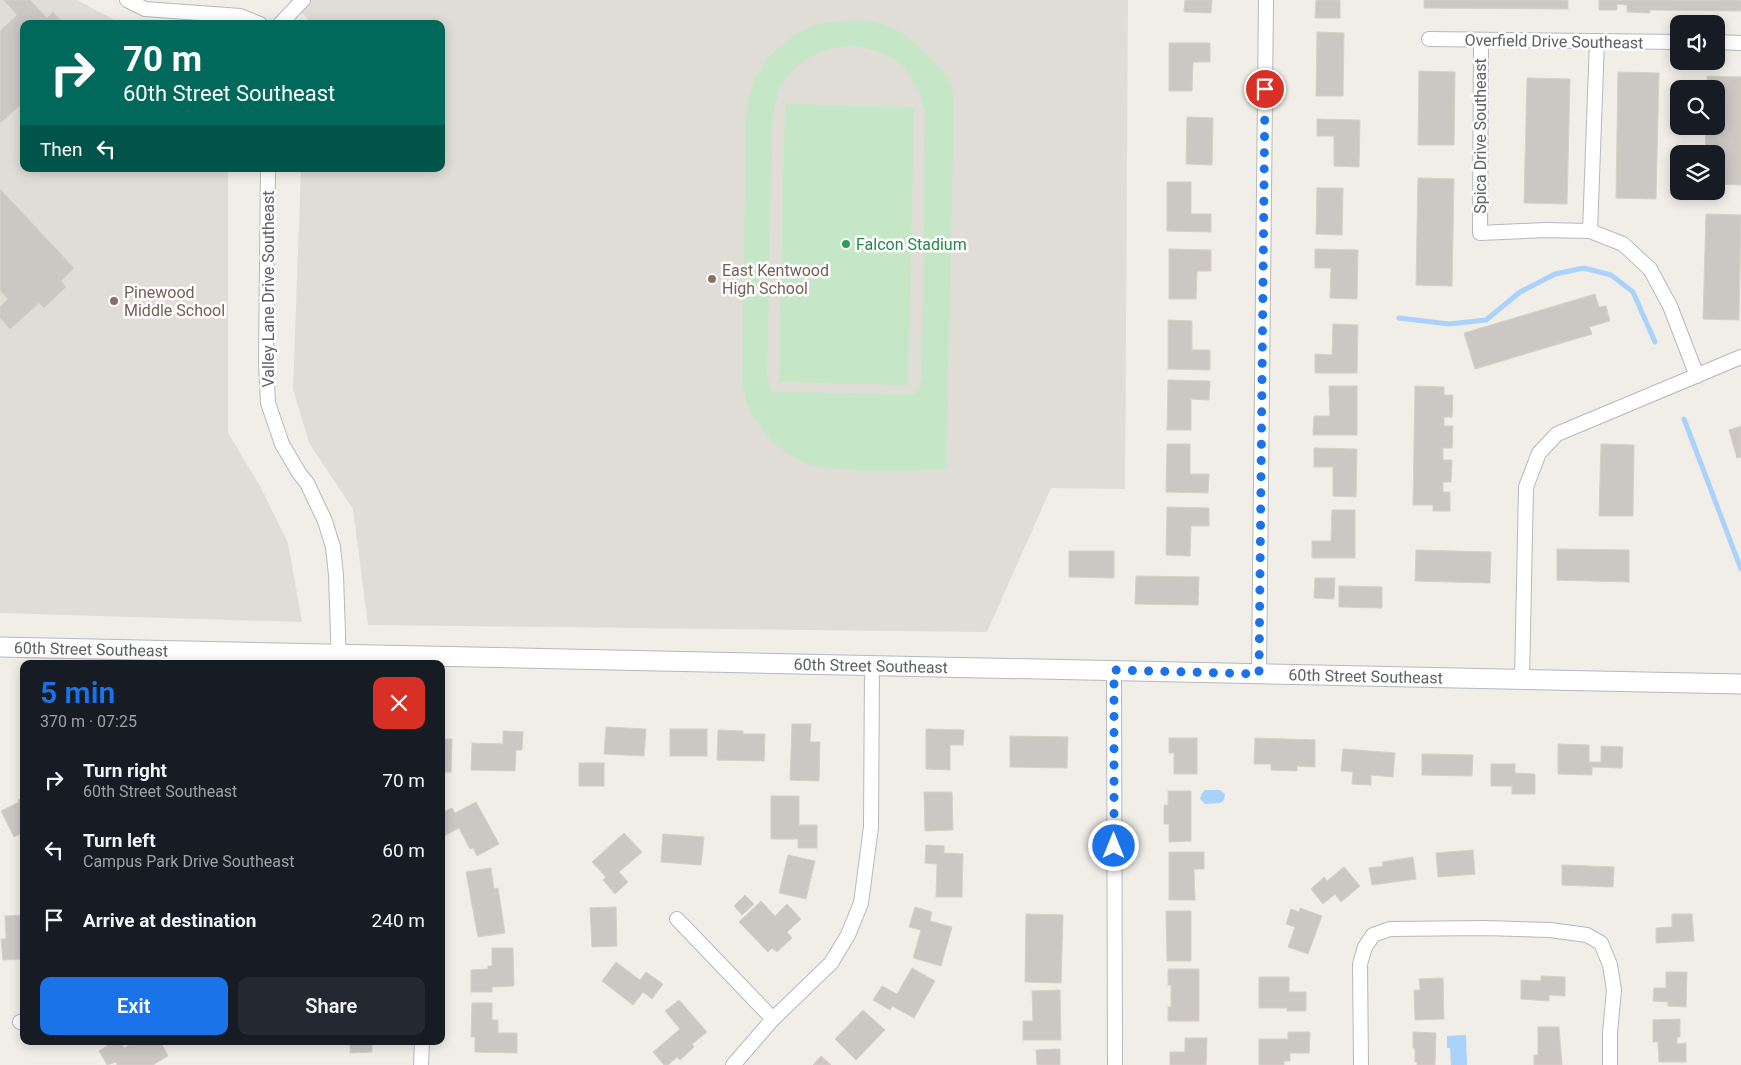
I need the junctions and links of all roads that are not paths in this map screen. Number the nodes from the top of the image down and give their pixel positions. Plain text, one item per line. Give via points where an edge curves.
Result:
1 (128, 0) edge
2 (303, 0) edge
3 (1266, 0) edge
4 (250, 20) edge
5 (284, 20) edge
6 (1428, 40) dead end
7 (1481, 40) junction
8 (1597, 41) junction
9 (1670, 42) edge
10 (1725, 42) edge
11 (1741, 43) edge
12 (268, 172) edge
13 (1590, 232) junction
14 (1741, 357) edge
15 (1697, 376) junction
16 (0, 647) edge
17 (339, 659) edge
18 (415, 660) edge
19 (445, 660) edge
20 (872, 666) junction
21 (1114, 670) junction
22 (1259, 674) junction
23 (1522, 679) junction
24 (1741, 684) edge
25 (677, 919) dead end
26 (773, 1019) junction
27 (422, 1045) edge
28 (421, 1065) edge
29 (733, 1065) edge
30 (1114, 1065) edge
31 (1360, 1065) edge
32 (1610, 1065) edge

1 - 4 street via 145,9 240,16
2 - 5 street
3 - 22 street
6 - 7 street, Overfield Drive Southeast
7 - 8 street, Overfield Drive Southeast
7 - 13 street, Spica Drive Southeast via 1480,233
8 - 9 street, Overfield Drive Southeast
8 - 13 street
10 - 11 street
12 - 17 street, Valley Lane Drive Southeast via 268,403 282,444 307,483 325,520 333,546
13 - 15 street, Spica Drive Southeast via 1623,244 1650,269 1670,306
14 - 15 street
15 - 23 street via 1557,434 1539,453 1526,487
16 - 17 main road, 60th Street Southeast
17 - 18 main road, 60th Street Southeast
19 - 20 main road, 60th Street Southeast
20 - 21 main road, 60th Street Southeast
20 - 26 street via 871,827 861,903 848,935 831,963
21 - 22 main road, 60th Street Southeast
21 - 30 street
22 - 23 main road, 60th Street Southeast
23 - 24 main road, 60th Street Southeast
25 - 26 street
26 - 29 street
27 - 28 street
31 - 32 street via 1360,964 1373,935 1390,929 1484,928 1550,930 1587,935 1601,943 1610,965 1614,990

